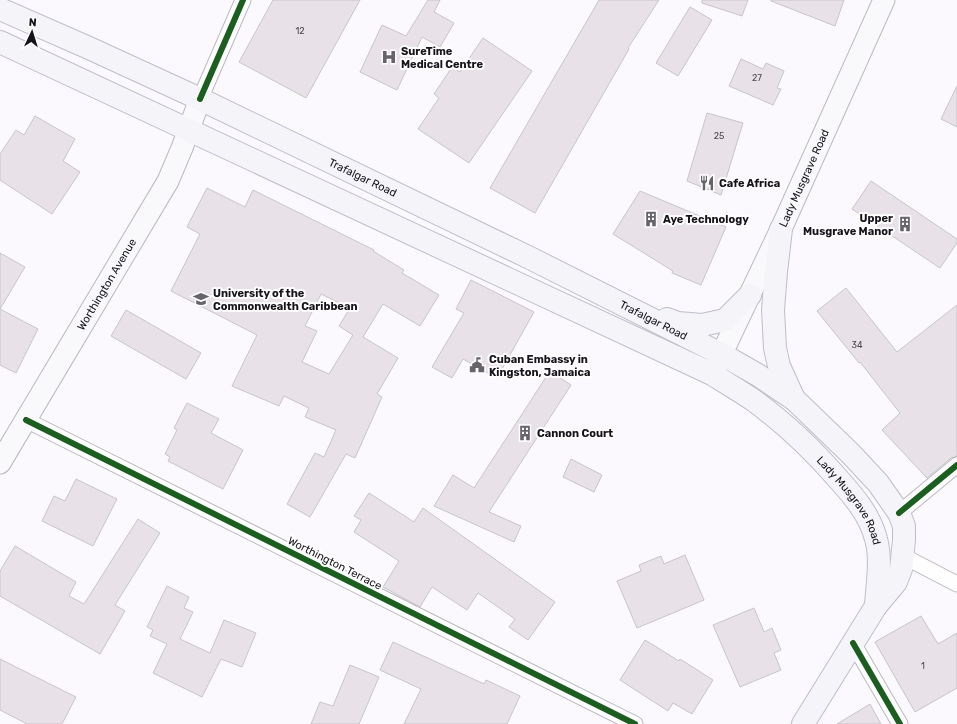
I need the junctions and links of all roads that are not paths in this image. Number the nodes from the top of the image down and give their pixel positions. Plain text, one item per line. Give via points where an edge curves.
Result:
1 (243, 0) edge
2 (884, 0) edge
3 (0, 9) edge
4 (0, 42) edge
5 (200, 99) junction
6 (188, 130) junction
7 (782, 229) junction
8 (750, 295) junction
9 (629, 308) junction
10 (721, 354) junction
11 (712, 374) junction
12 (795, 400) junction
13 (26, 420) junction
14 (0, 463) edge
15 (957, 465) edge
16 (900, 513) junction
17 (903, 556) junction
18 (957, 584) edge
19 (876, 606) junction
20 (853, 643) junction
21 (634, 724) edge
22 (803, 724) edge
23 (900, 724) edge

1 - 5 street
2 - 7 main road, Lady Musgrave Road
3 - 5 main road, Trafalgar Road
4 - 6 main road, Trafalgar Road
5 - 6 main road, Worthington Avenue
5 - 9 main road, Trafalgar Road
6 - 11 main road, Trafalgar Road
6 - 13 main road, Worthington Avenue via 168,181
7 - 8 main road, Lady Musgrave Road
7 - 12 main road via 775,280 775,348 779,366
8 - 9 main road via 725,320 702,325 678,322
8 - 10 main road, Lady Musgrave Road
9 - 10 main road, Trafalgar Road
10 - 11 main road, Lady Musgrave Road
10 - 12 main road, Lady Musgrave Road
11 - 19 main road, Lady Musgrave Road via 753,400 801,440 865,511 877,541 879,561
12 - 16 main road, Lady Musgrave Road via 878,483
13 - 14 main road, Worthington Avenue
13 - 21 street, Worthington Terrace
15 - 16 street
16 - 17 main road, Lady Musgrave Road via 904,526
17 - 18 street
17 - 19 main road, Lady Musgrave Road via 896,582
19 - 20 main road, Lady Musgrave Road
20 - 22 main road, Lady Musgrave Road
20 - 23 street

